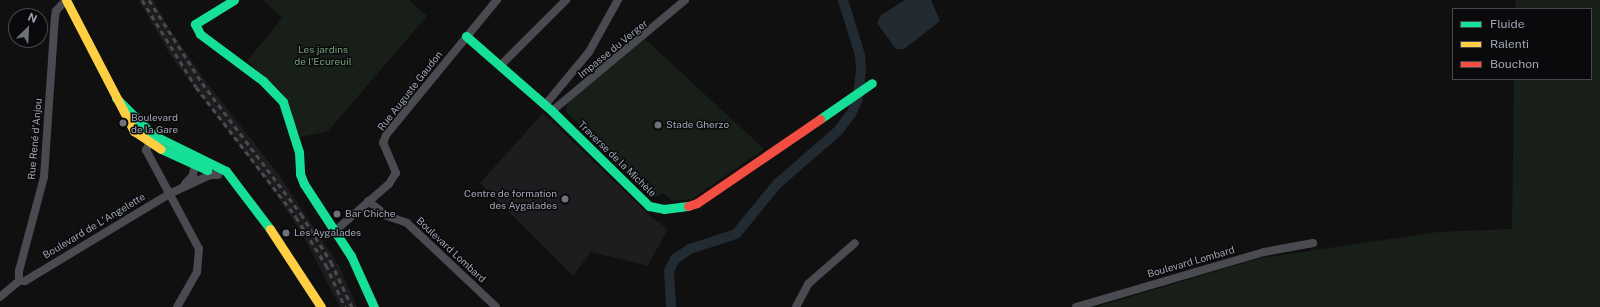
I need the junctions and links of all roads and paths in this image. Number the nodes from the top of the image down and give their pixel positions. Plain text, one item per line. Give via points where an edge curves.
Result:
1 (66, 0) edge
2 (234, 0) edge
3 (497, 0) edge
4 (566, 0) edge
5 (618, 0) edge
6 (685, 0) edge
7 (466, 36) junction
8 (501, 65) junction
9 (872, 83) dead end
10 (116, 98) junction
11 (545, 105) junction
12 (552, 112) junction
13 (162, 140) junction
14 (150, 142) junction
15 (176, 147) junction
16 (195, 164) junction
17 (218, 175) junction
18 (181, 187) junction
19 (169, 194) junction
20 (247, 198) junction
21 (368, 202) junction
22 (336, 230) junction
23 (855, 243) dead end
24 (1313, 243) dead end
25 (19, 280) junction
26 (0, 296) edge
27 (320, 306) edge
28 (177, 307) edge
29 (374, 307) edge
30 (496, 307) edge
31 (796, 307) edge
32 (1076, 307) edge

1 - 10 street
1 - 25 street, Rue René d'Anjou via 56,11 44,177
2 - 22 street via 195,24 200,34 263,81 283,102 299,152 300,174 304,184
3 - 7 street
4 - 8 street
5 - 11 street via 589,52
6 - 12 street, Impasse du Verger
7 - 8 street, Traverse de la Michèle
7 - 21 street, Rue Auguste Gaudon via 386,135 383,143 396,173
8 - 11 street, Traverse de la Michèle
9 - 12 street, Traverse de la Michèle via 697,203 680,209 649,206
10 - 13 street via 142,125
10 - 14 street via 134,131
11 - 12 street, Traverse de la Michèle
13 - 14 street
13 - 15 street
14 - 16 street via 166,153
14 - 19 street via 146,150
15 - 16 street
15 - 20 street via 226,170
16 - 17 street
16 - 18 street, Boulevard de L'Angelette via 193,175
17 - 18 street, Boulevard de L'Angelette via 210,175
17 - 20 street
18 - 19 street, Boulevard de L'Angelette
19 - 25 street, Boulevard de L'Angelette via 26,281
19 - 28 street via 196,240 200,258 190,288
20 - 27 street via 283,246
21 - 22 street, Rue Auguste Gaudon
21 - 30 street, Boulevard Lombard via 386,216 407,223
22 - 29 street
23 - 31 street via 808,284
24 - 32 street, Boulevard Lombard via 1264,252
25 - 26 street

